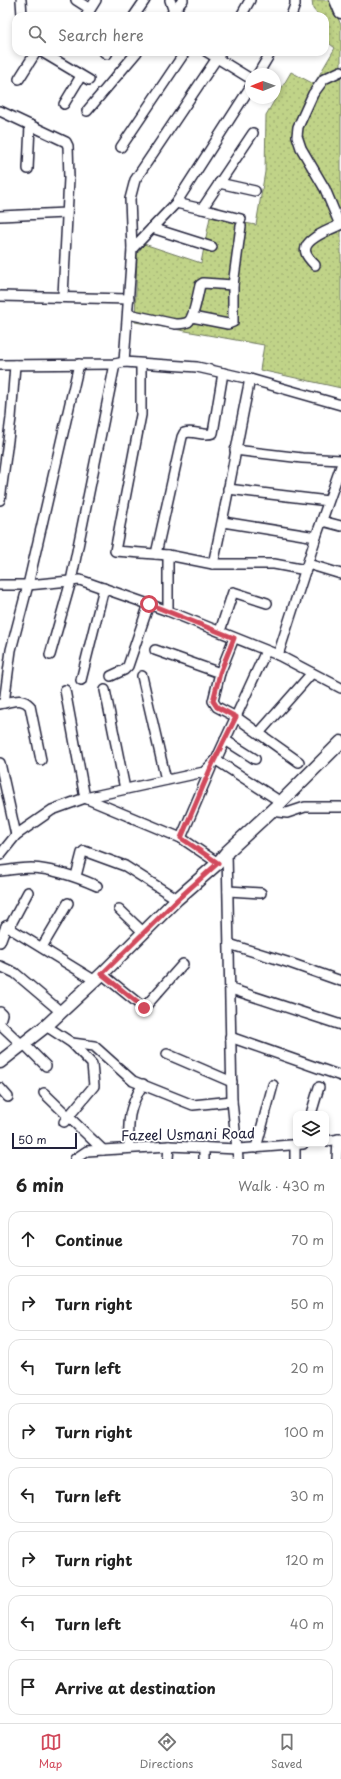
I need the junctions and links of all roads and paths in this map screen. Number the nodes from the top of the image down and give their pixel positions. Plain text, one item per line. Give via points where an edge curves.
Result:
1 (21, 0) edge
2 (76, 0) edge
3 (96, 0) edge
4 (145, 0) edge
5 (170, 0) edge
6 (183, 0) edge
7 (250, 0) edge
8 (295, 0) edge
9 (336, 0) edge
10 (22, 12) edge
11 (88, 12) edge
12 (137, 12) edge
13 (172, 12) edge
14 (175, 12) edge
15 (243, 12) edge
16 (292, 12) edge
17 (341, 12) edge
18 (33, 56) edge
19 (50, 56) edge
20 (60, 56) edge
21 (134, 56) edge
22 (182, 56) edge
23 (219, 56) edge
24 (268, 56) edge
25 (57, 60) junction
26 (261, 68) edge
27 (341, 71) edge
28 (245, 75) edge
29 (19, 79) dead end
30 (245, 95) edge
31 (64, 104) dead end
32 (0, 110) edge
33 (87, 111) dead end
34 (30, 125) junction
35 (253, 133) dead end
36 (121, 147) dead end
37 (28, 169) dead end
38 (219, 183) junction
39 (255, 191) dead end
40 (176, 203) junction
41 (202, 209) junction
42 (66, 212) junction
43 (0, 216) edge
44 (340, 225) edge
45 (152, 228) junction
46 (212, 247) dead end
47 (132, 249) junction
48 (315, 265) dead end
49 (233, 285) junction
50 (0, 296) edge
51 (63, 296) junction
52 (129, 298) junction
53 (128, 314) junction
54 (192, 316) junction
55 (120, 363) junction
56 (79, 364) junction
57 (141, 364) junction
58 (0, 365) edge
59 (15, 365) junction
60 (223, 373) junction
61 (250, 379) junction
62 (341, 405) edge
63 (235, 450) junction
64 (341, 460) edge
65 (341, 466) edge
66 (228, 489) junction
67 (337, 490) edge
68 (0, 500) edge
69 (328, 501) junction
70 (322, 521) junction
71 (223, 522) junction
72 (341, 526) edge
73 (316, 537) junction
74 (156, 554) junction
75 (168, 555) junction
76 (213, 564) junction
77 (307, 567) junction
78 (341, 574) edge
79 (71, 581) junction
80 (0, 585) edge
81 (28, 585) junction
82 (104, 588) junction
83 (267, 603) dead end
84 (149, 604) junction
85 (168, 611) junction
86 (220, 631) junction
87 (234, 638) junction
88 (154, 650) dead end
89 (266, 651) junction
90 (50, 655) dead end
91 (278, 655) junction
92 (220, 673) junction
93 (312, 673) junction
94 (111, 676) dead end
95 (142, 676) dead end
96 (81, 680) dead end
97 (341, 688) edge
98 (65, 690) dead end
99 (105, 690) dead end
100 (2, 704) edge
101 (236, 717) junction
102 (259, 734) junction
103 (225, 740) junction
104 (339, 747) edge
105 (255, 759) dead end
106 (41, 760) dead end
107 (214, 762) junction
108 (298, 762) dead end
109 (0, 763) edge
110 (166, 780) junction
111 (125, 789) junction
112 (85, 798) junction
113 (276, 807) junction
114 (341, 807) edge
115 (16, 835) junction
116 (181, 838) junction
117 (227, 852) junction
118 (0, 855) edge
119 (218, 863) junction
120 (0, 872) edge
121 (76, 876) junction
122 (98, 886) dead end
123 (228, 891) junction
124 (28, 892) dead end
125 (261, 893) dead end
126 (178, 899) junction
127 (68, 903) dead end
128 (119, 909) dead end
129 (6, 926) junction
130 (144, 933) junction
131 (0, 942) edge
132 (229, 944) junction
133 (42, 947) junction
134 (183, 964) dead end
135 (0, 966) edge
136 (98, 977) junction
137 (341, 981) edge
138 (231, 989) junction
139 (0, 1012) edge
140 (61, 1012) junction
141 (0, 1021) edge
142 (0, 1024) edge
143 (341, 1025) edge
144 (46, 1026) junction
145 (230, 1037) junction
146 (72, 1043) junction
147 (22, 1044) junction
148 (167, 1054) dead end
149 (0, 1062) edge
150 (46, 1066) dead end
151 (341, 1076) edge
152 (232, 1082) junction
153 (143, 1084) junction
154 (273, 1085) dead end
155 (319, 1087) dead end
156 (0, 1088) edge
157 (44, 1093) dead end
158 (8, 1097) dead end
159 (232, 1101) junction
160 (312, 1111) edge
161 (66, 1120) junction
162 (340, 1139) edge
163 (329, 1141) edge
164 (293, 1145) edge
165 (169, 1146) junction
166 (204, 1147) junction
167 (299, 1147) edge
168 (129, 1148) junction
169 (256, 1148) junction
170 (238, 1149) junction
171 (103, 1150) junction
172 (75, 1159) edge
173 (168, 1159) edge
174 (204, 1159) edge
175 (238, 1159) edge
176 (295, 1159) edge
177 (337, 1159) edge

1 - 10 street
2 - 11 street
3 - 11 street
4 - 12 street
5 - 13 street
6 - 14 street
7 - 15 street
8 - 16 street
9 - 17 main road
18 - 29 street
19 - 25 street
20 - 25 street
21 - 33 street
22 - 36 street
23 - 28 street
23 - 47 street via 135,180 130,199
24 - 26 street
25 - 31 street via 85,78
27 - 44 street via 324,79 312,94 298,127 297,136 301,148 325,189
30 - 40 street
32 - 34 street
34 - 37 street
34 - 42 street via 66,142 68,146
35 - 38 street
38 - 39 street
38 - 41 street
40 - 41 street
40 - 45 street
41 - 49 street via 241,222
42 - 43 street
42 - 51 street
44 - 48 street via 321,234 305,248 306,255
45 - 46 street
45 - 47 street
47 - 52 street
49 - 54 street via 200,285
49 - 54 street via 231,324
50 - 51 street
51 - 52 street
52 - 53 street
53 - 54 street via 175,324 188,322
53 - 55 street
55 - 56 street
55 - 57 street
55 - 79 street
56 - 59 street
56 - 81 street
57 - 60 street via 197,367
57 - 74 street via 141,416 115,551
58 - 59 street
59 - 68 street
60 - 61 street
60 - 74 street via 213,433 188,432 182,437
61 - 62 street
61 - 63 street
63 - 64 street
63 - 66 street
65 - 67 street
66 - 69 street
66 - 71 street
67 - 69 street
69 - 70 street
70 - 72 street
70 - 73 street
71 - 73 street
71 - 76 street
73 - 77 street
74 - 75 street
75 - 76 street
75 - 85 street
76 - 77 street via 246,563
77 - 78 street
77 - 91 street
79 - 81 street
79 - 82 street via 80,580
79 - 90 street
80 - 81 street
81 - 100 street via 11,650
82 - 84 street
82 - 96 street
83 - 86 street via 233,592
84 - 85 street
84 - 94 street via 128,666
85 - 86 street
86 - 87 street
87 - 89 street
87 - 92 street
88 - 92 street
89 - 91 street
89 - 101 street
91 - 93 street
92 - 101 street via 213,701 217,707
93 - 97 street
93 - 102 street
95 - 110 street
98 - 112 street
99 - 111 street
100 - 106 street via 24,700 30,706
101 - 102 street
101 - 103 street
102 - 108 street
103 - 105 street
103 - 107 street
104 - 113 main road
107 - 110 street via 204,772
107 - 113 street
107 - 116 street
109 - 115 street
110 - 111 street
111 - 112 street
112 - 115 street via 52,810
112 - 116 street
113 - 114 street via 287,813 305,807
113 - 117 main road
115 - 118 street
116 - 119 street
117 - 119 main road
117 - 123 street
119 - 126 main road
120 - 121 street via 32,868
121 - 122 street
121 - 126 street via 84,851 125,866
123 - 125 street
123 - 132 street
124 - 129 street via 11,924
126 - 130 main road
127 - 133 street
128 - 130 street
129 - 131 street
129 - 133 street
130 - 136 main road
132 - 137 street
132 - 138 street
133 - 136 street
134 - 136 street via 144,1008
135 - 140 street via 15,973
136 - 140 main road
138 - 143 street
138 - 145 street
139 - 141 street
140 - 144 main road
142 - 147 street
144 - 146 street
144 - 147 main road
145 - 151 street
145 - 152 street
146 - 153 street via 94,1046 133,1080
146 - 161 street via 92,1064 94,1083 93,1089
147 - 149 main road
147 - 150 street
148 - 152 street
152 - 159 street
153 - 159 street via 193,1105
153 - 168 street via 132,1102 128,1125
154 - 169 street
155 - 160 street
156 - 158 street
157 - 161 street
159 - 170 street
161 - 171 street
162 - 163 street
162 - 177 street
164 - 169 street, Fazeel Usmani Road
165 - 166 street, Fazeel Usmani Road
165 - 168 street, Fazeel Usmani Road
165 - 173 street
166 - 170 street, Fazeel Usmani Road
166 - 174 street
167 - 176 street
168 - 171 street, Fazeel Usmani Road
169 - 170 street, Fazeel Usmani Road
170 - 175 street
171 - 172 street, Fazeel Usmani Road via 86,1151

